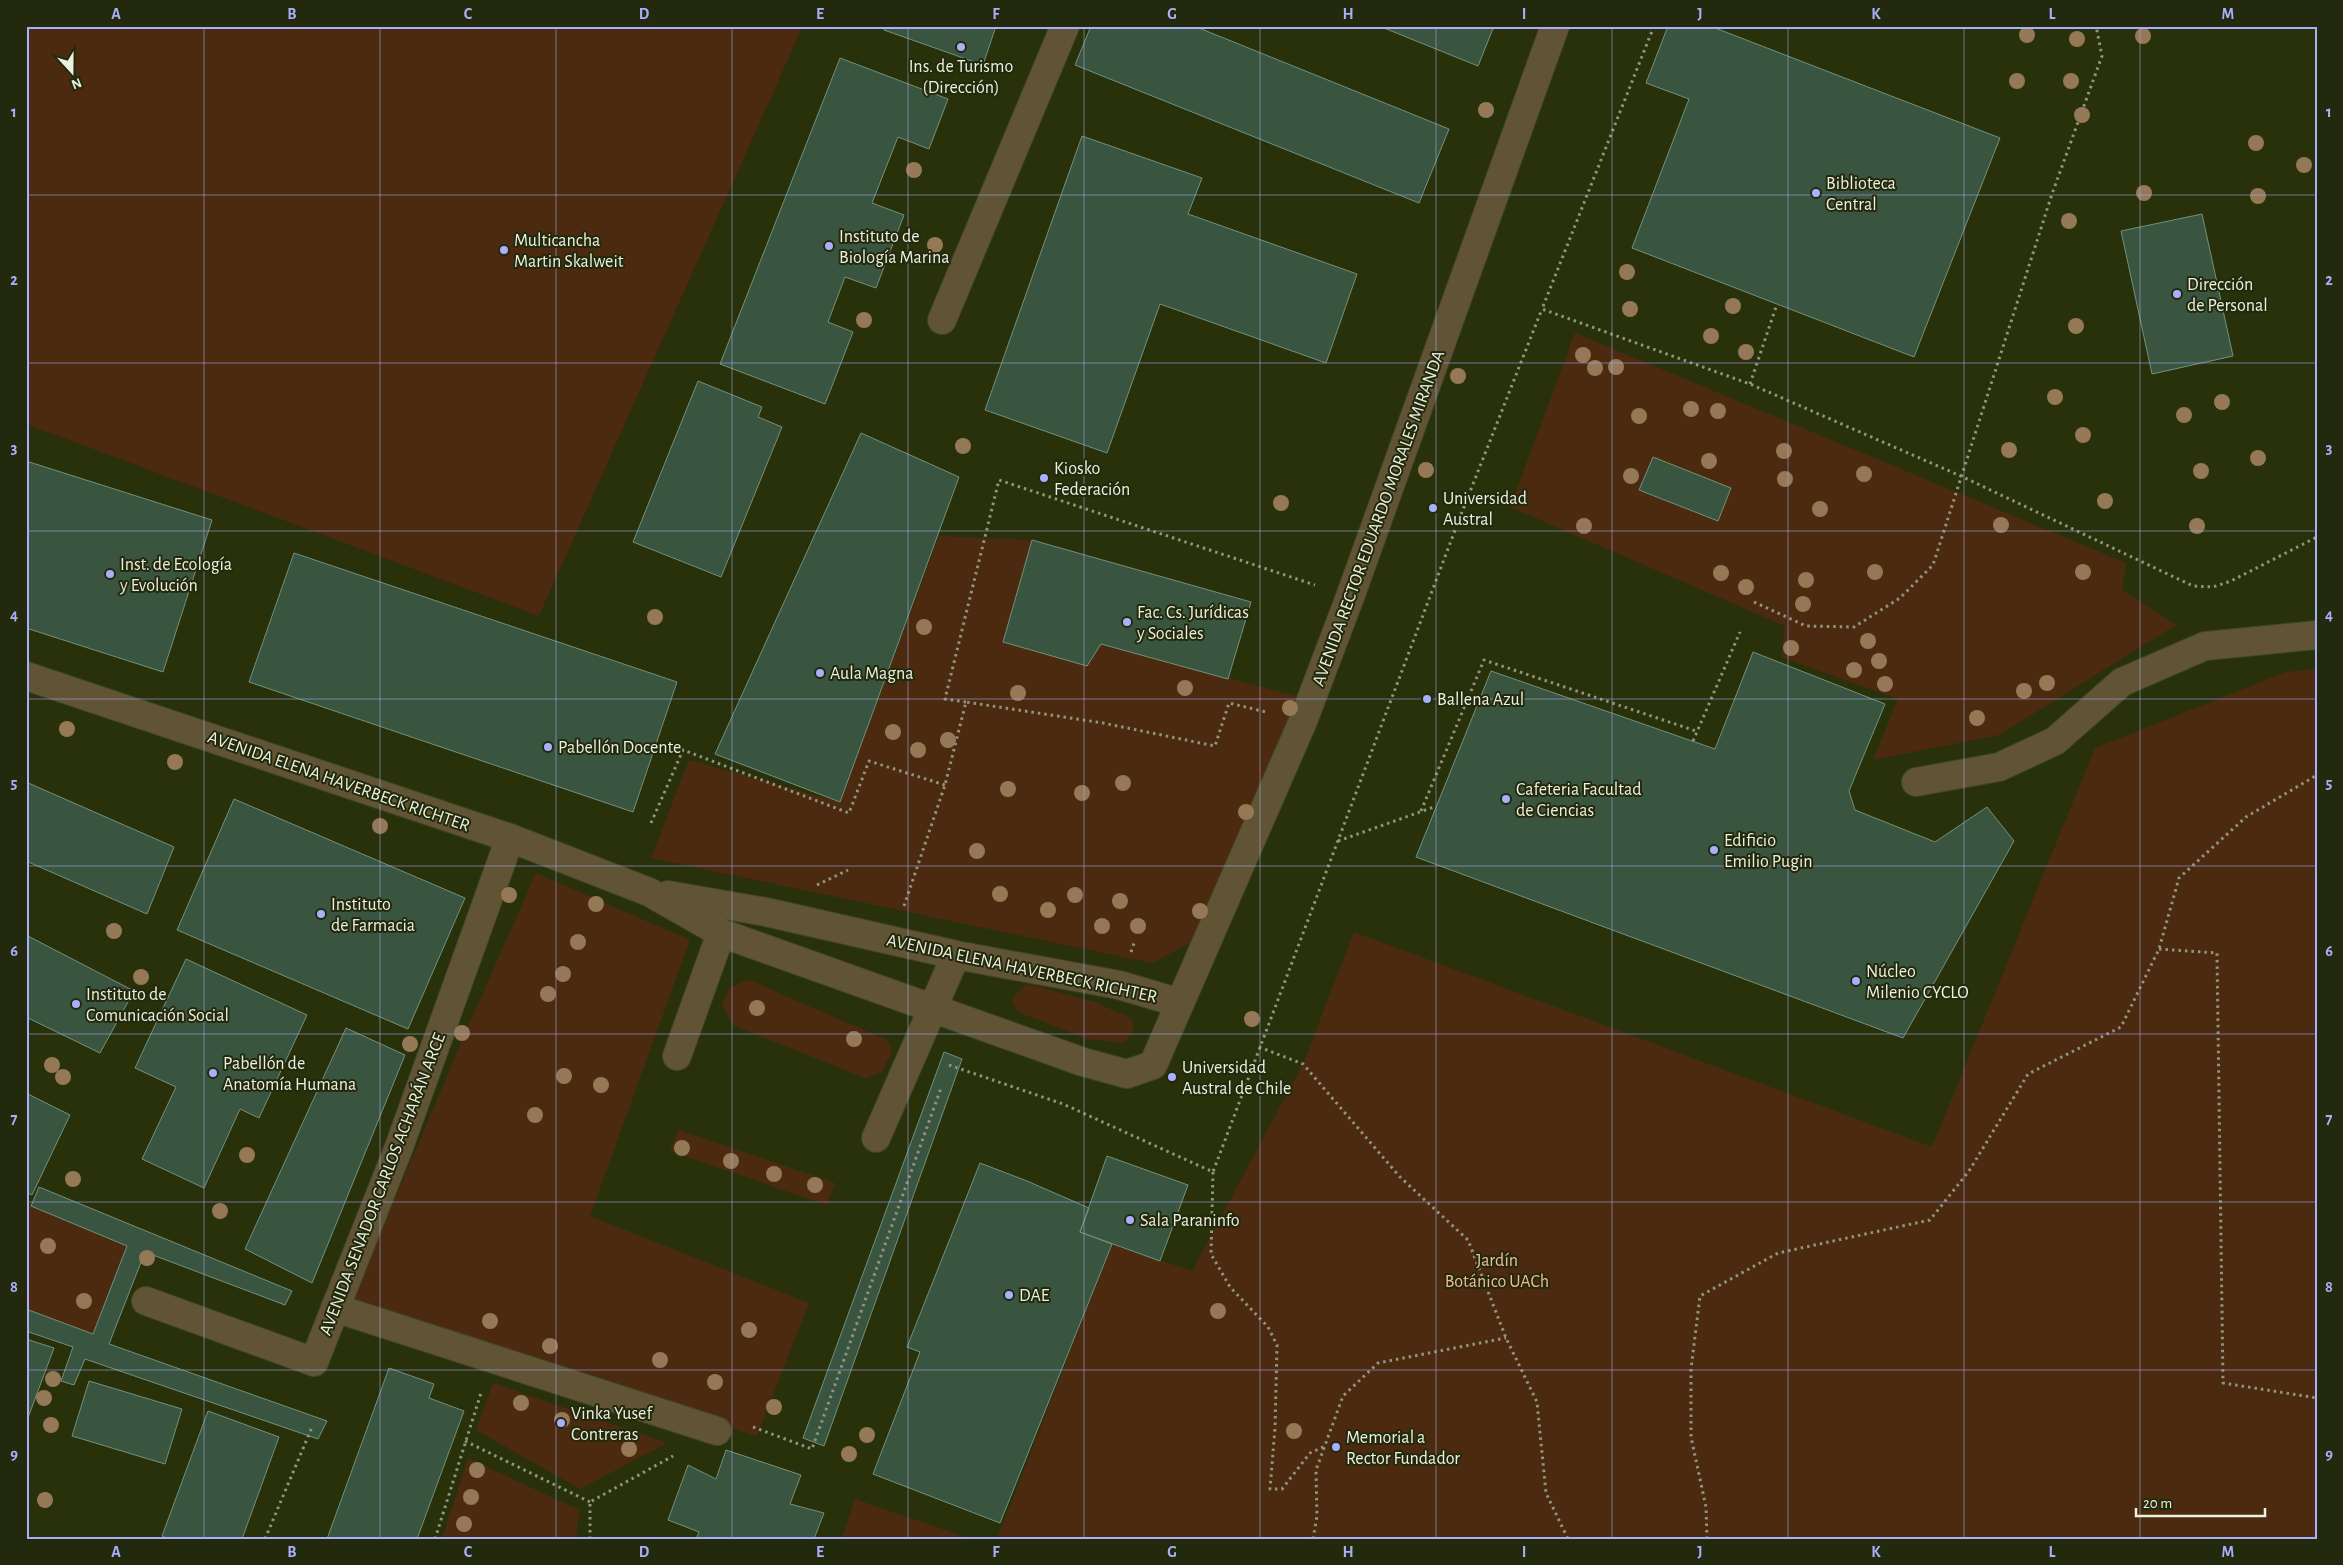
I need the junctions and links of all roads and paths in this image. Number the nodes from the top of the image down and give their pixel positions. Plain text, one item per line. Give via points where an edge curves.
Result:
1 (1065, 26) edge
2 (1556, 26) edge
3 (1654, 26) edge
4 (2096, 26) edge
5 (1777, 304) dead end
6 (942, 320) dead end
7 (1750, 384) junction
8 (1963, 477) junction
9 (2317, 537) edge
10 (1350, 597) junction
11 (1754, 602) dead end
12 (1740, 632) dead end
13 (2317, 635) edge
14 (26, 676) edge
15 (966, 702) junction
16 (1303, 721) junction
17 (1696, 731) junction
18 (1693, 741) dead end
19 (2317, 775) edge
20 (1916, 782) dead end
21 (945, 785) junction
22 (1434, 807) dead end
23 (1421, 812) junction
24 (651, 823) dead end
25 (510, 838) junction
26 (1337, 841) dead end
27 (649, 892) junction
28 (721, 933) junction
29 (893, 940) junction
30 (2159, 948) junction
31 (956, 955) junction
32 (1180, 1003) junction
33 (930, 1009) junction
34 (1259, 1047) dead end
35 (677, 1056) dead end
36 (876, 1138) dead end
37 (1213, 1172) dead end
38 (146, 1301) dead end
39 (335, 1308) junction
40 (1506, 1338) junction
41 (493, 1359) junction
42 (2317, 1398) edge
43 (312, 1427) dead end
44 (717, 1431) joint
45 (465, 1441) junction
46 (1325, 1446) junction
47 (590, 1502) junction
48 (265, 1539) edge
49 (435, 1539) edge
50 (590, 1539) edge
51 (1313, 1539) edge
52 (1568, 1539) edge
53 (1707, 1539) edge

1 - 6 lane
2 - 10 lane, AVENIDA RECTOR EDUARDO MORALES MIRANDA
3 - 7 path via 1542,309
4 - 8 path via 2102,56 2052,194
5 - 7 path
7 - 8 path
8 - 9 path via 2193,586 2213,587 2231,581
8 - 11 path via 1934,565 1900,598 1854,627 1806,626
10 - 15 path via 999,480 945,699
10 - 16 lane, AVENIDA RECTOR EDUARDO MORALES MIRANDA
12 - 17 path
13 - 20 lane via 2205,646 2122,682 2055,741 1999,767
14 - 25 lane, AVENIDA ELENA HAVERBECK RICHTER
15 - 16 path via 1215,746 1229,703
15 - 21 path
16 - 32 lane, AVENIDA RECTOR EDUARDO MORALES MIRANDA
17 - 18 path
17 - 23 path via 1484,660
19 - 30 path via 2246,817 2178,878
21 - 24 path via 869,761 849,813 683,750
21 - 29 path
22 - 23 path
23 - 26 path
25 - 27 lane, AVENIDA ELENA HAVERBECK RICHTER
25 - 39 lane, AVENIDA SENADOR CARLOS ACHARÁN ARCE via 399,1147
27 - 28 lane, AVENIDA ELENA HAVERBECK RICHTER
27 - 29 lane, AVENIDA ELENA HAVERBECK RICHTER via 766,912
28 - 33 lane, AVENIDA ELENA HAVERBECK RICHTER
28 - 35 lane
29 - 31 lane, AVENIDA ELENA HAVERBECK RICHTER
30 - 42 path via 2217,953 2223,1383
30 - 53 path via 2121,1027 2028,1074 1970,1171 1930,1220 1778,1253 1700,1296 1690,1369 1692,1437 1706,1507
31 - 32 lane, AVENIDA ELENA HAVERBECK RICHTER via 1119,985
31 - 33 lane
32 - 33 lane, AVENIDA ELENA HAVERBECK RICHTER via 1153,1065 1127,1074
33 - 36 lane
34 - 40 path via 1303,1064 1400,1177 1468,1240
37 - 46 path via 1211,1254 1230,1287 1268,1327 1277,1345 1270,1489 1282,1489 1310,1453
38 - 39 lane, AVENIDA SENADOR CARLOS ACHARÁN ARCE via 314,1362
39 - 41 lane
40 - 46 path via 1378,1363 1343,1396
40 - 52 path via 1537,1402 1546,1493
41 - 44 lane
41 - 45 path
43 - 48 path
44 - 47 path
45 - 47 path
45 - 49 path
46 - 51 path via 1316,1470 1317,1516
47 - 50 path

